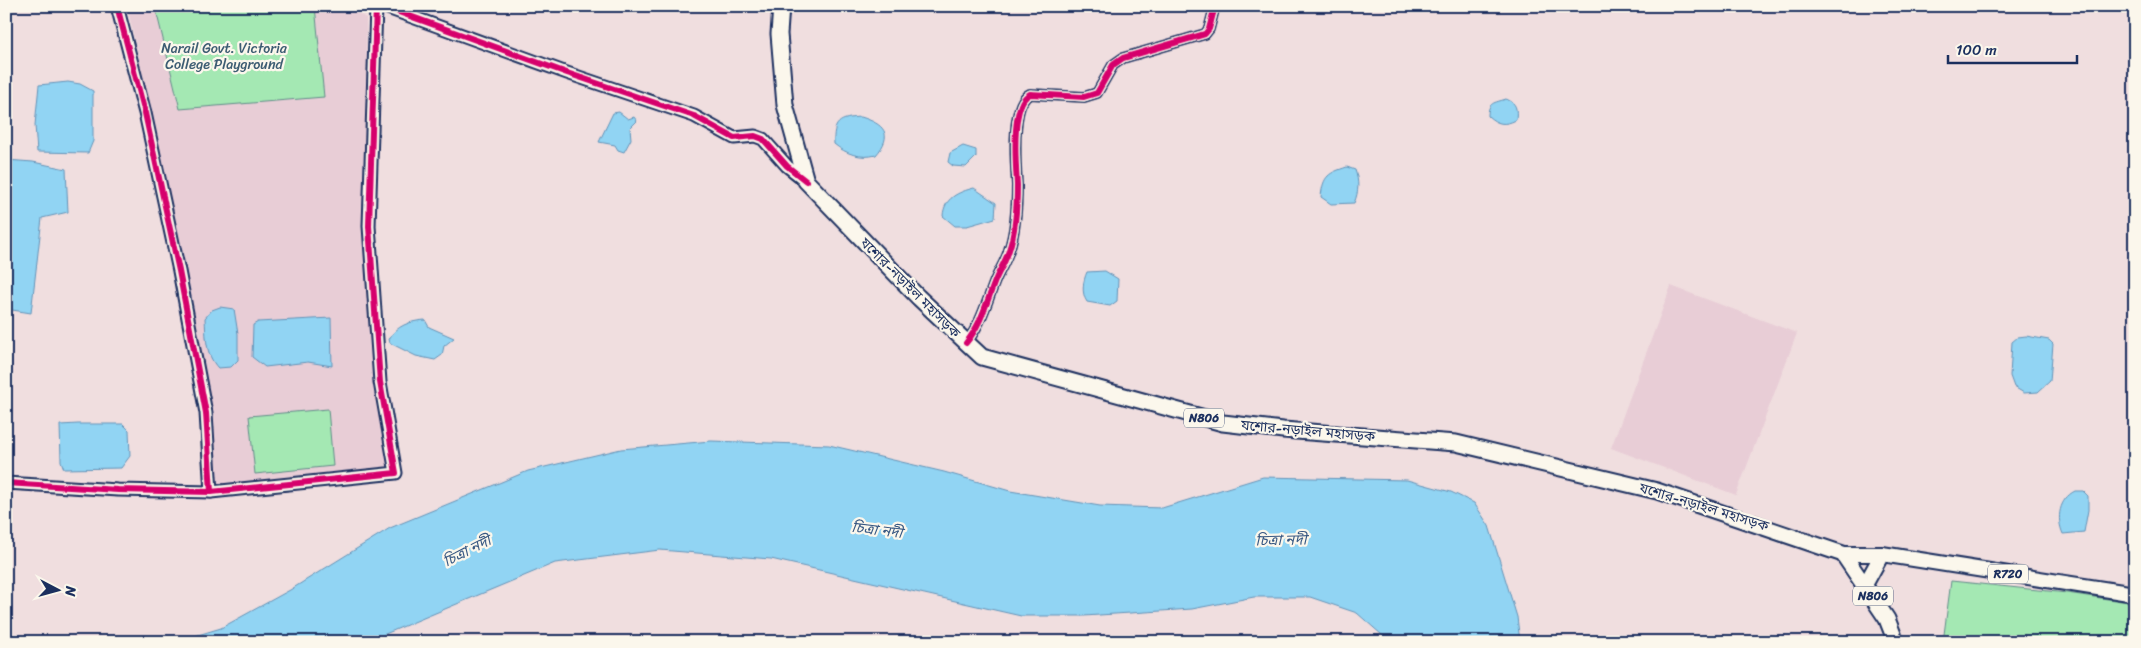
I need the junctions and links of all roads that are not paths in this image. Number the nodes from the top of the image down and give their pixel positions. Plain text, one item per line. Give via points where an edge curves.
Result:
1 (117, 6) edge
2 (376, 6) edge
3 (382, 6) edge
4 (780, 6) edge
5 (1214, 6) edge
6 (806, 181) junction
7 (966, 344) junction
8 (6, 483) edge
9 (211, 492) junction
10 (1843, 554) junction
11 (1882, 554) junction
12 (1865, 585) junction
13 (2135, 594) edge
14 (1896, 642) edge

1 - 9 street via 145,113 179,271 206,412
2 - 9 street via 370,226 380,382 396,472
3 - 6 street via 694,116 734,138 755,136 763,139
4 - 6 highway, যশোর-নড়াইল মহাসড়ক / N806 via 785,105
5 - 7 street via 1206,34 1123,58 1113,64 1097,93 1084,96 1030,94 1023,100 1015,150 1016,215 1009,250 978,328
6 - 7 highway, যশোর-নড়াইল মহাসড়ক / N806 via 866,246
7 - 10 highway, যশোর-নড়াইল মহাসড়ক / N806 via 982,357 1223,423 1456,443 1657,491
8 - 9 street
10 - 11 main road, R720
10 - 12 highway, N806
11 - 12 main road
11 - 13 main road, R720
12 - 14 highway, N806 via 1887,619

